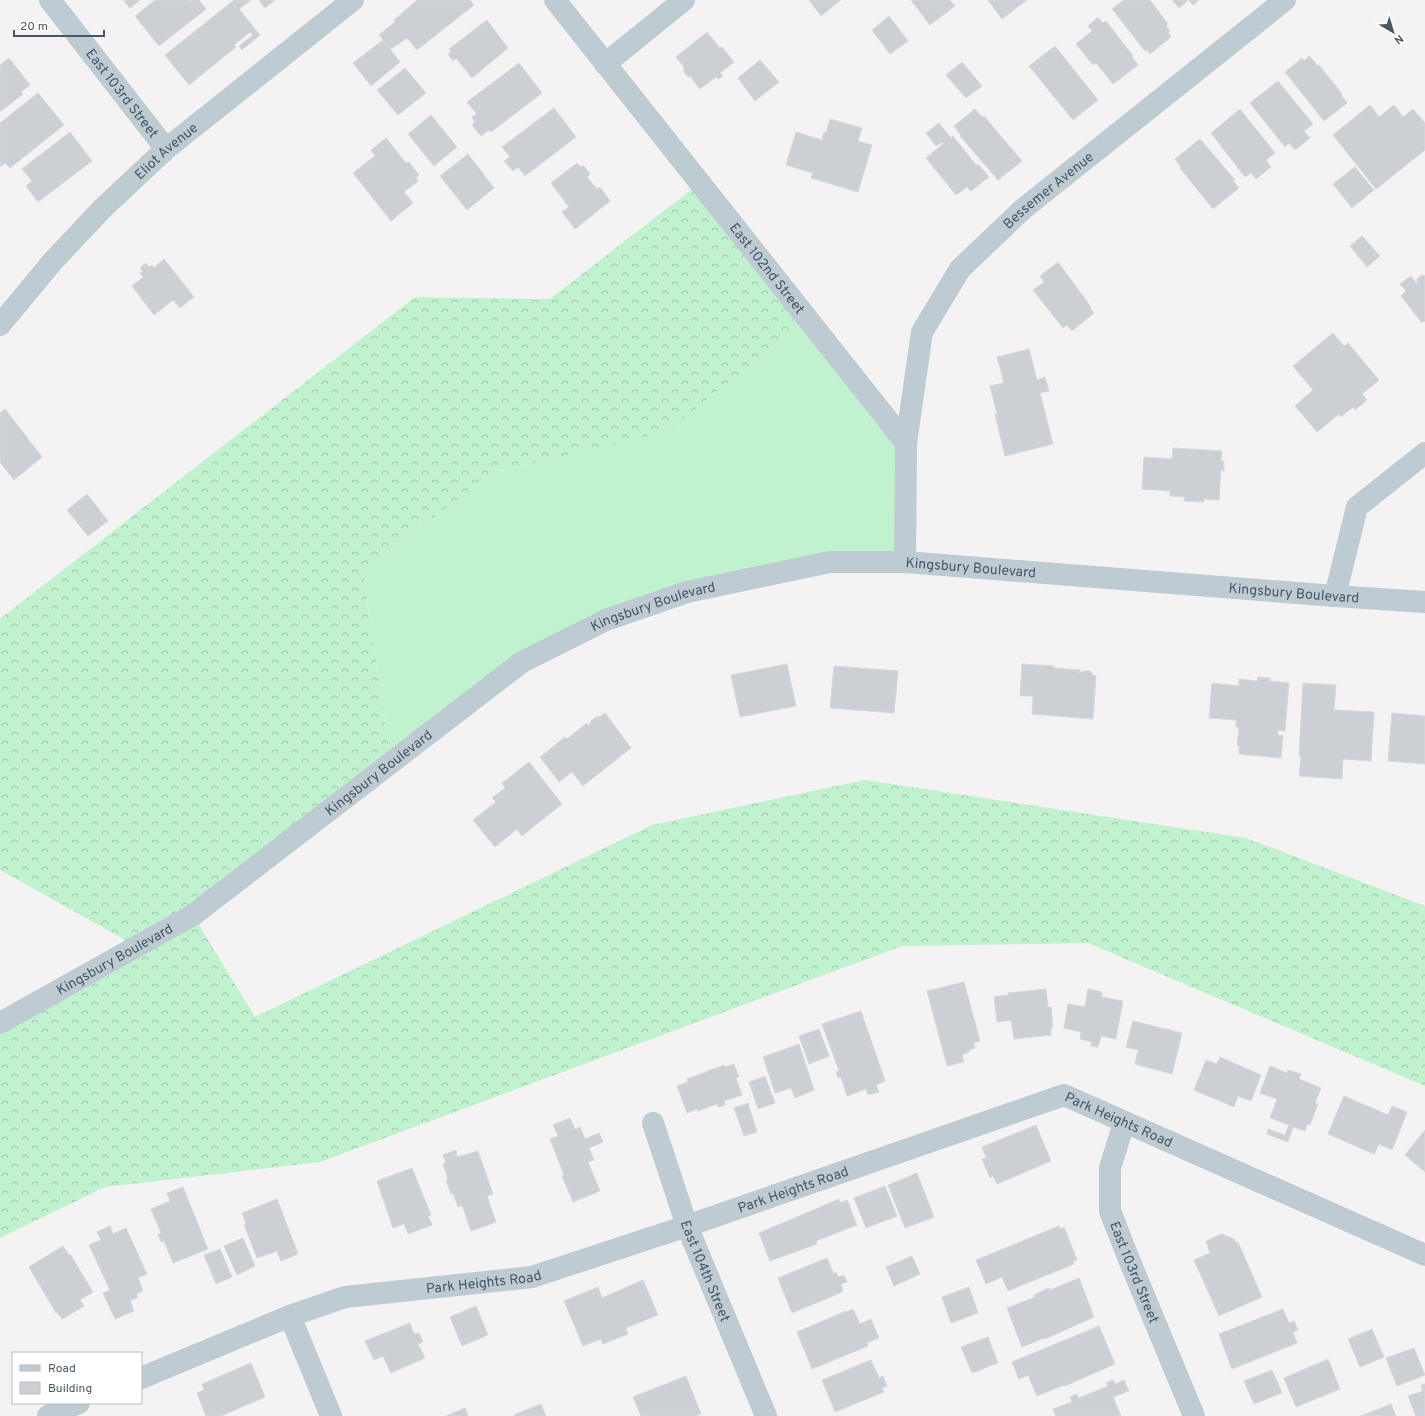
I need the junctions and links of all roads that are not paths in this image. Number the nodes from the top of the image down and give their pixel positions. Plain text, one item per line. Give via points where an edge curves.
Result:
1 (50, 0) edge
2 (353, 0) edge
3 (554, 0) edge
4 (684, 0) edge
5 (1285, 0) edge
6 (604, 64) junction
7 (166, 149) junction
8 (0, 324) edge
9 (906, 443) junction
10 (1425, 453) edge
11 (904, 562) junction
12 (1335, 596) junction
13 (1425, 602) edge
14 (0, 1023) edge
15 (1124, 1122) junction
16 (653, 1123) dead end
17 (687, 1226) junction
18 (1425, 1256) edge
19 (290, 1316) junction
20 (142, 1378) edge
21 (77, 1404) edge
22 (48, 1416) edge
23 (331, 1416) edge
24 (766, 1416) edge
25 (1194, 1416) edge

1 - 7 street, East 103rd Street
2 - 7 street, Eliot Avenue
3 - 6 street, East 102nd Street
4 - 6 street
5 - 9 street, Bessemer Avenue via 1023,209 960,269 922,332
6 - 9 street, East 102nd Street
7 - 8 street, Eliot Avenue via 102,209 53,261
9 - 11 street
10 - 12 street via 1357,507
11 - 12 street, Kingsbury Boulevard
11 - 14 street, Kingsbury Boulevard via 830,562 687,592 606,620 522,662 193,915
12 - 13 street, Kingsbury Boulevard
15 - 17 street, Park Heights Road via 1064,1095
15 - 18 street, Park Heights Road
15 - 25 street, East 103rd Street via 1110,1168 1110,1211
16 - 17 street, East 104th Street
17 - 19 street, Park Heights Road via 532,1277 345,1297
17 - 24 street, East 104th Street
19 - 20 street, Park Heights Road
19 - 23 street
21 - 22 street

